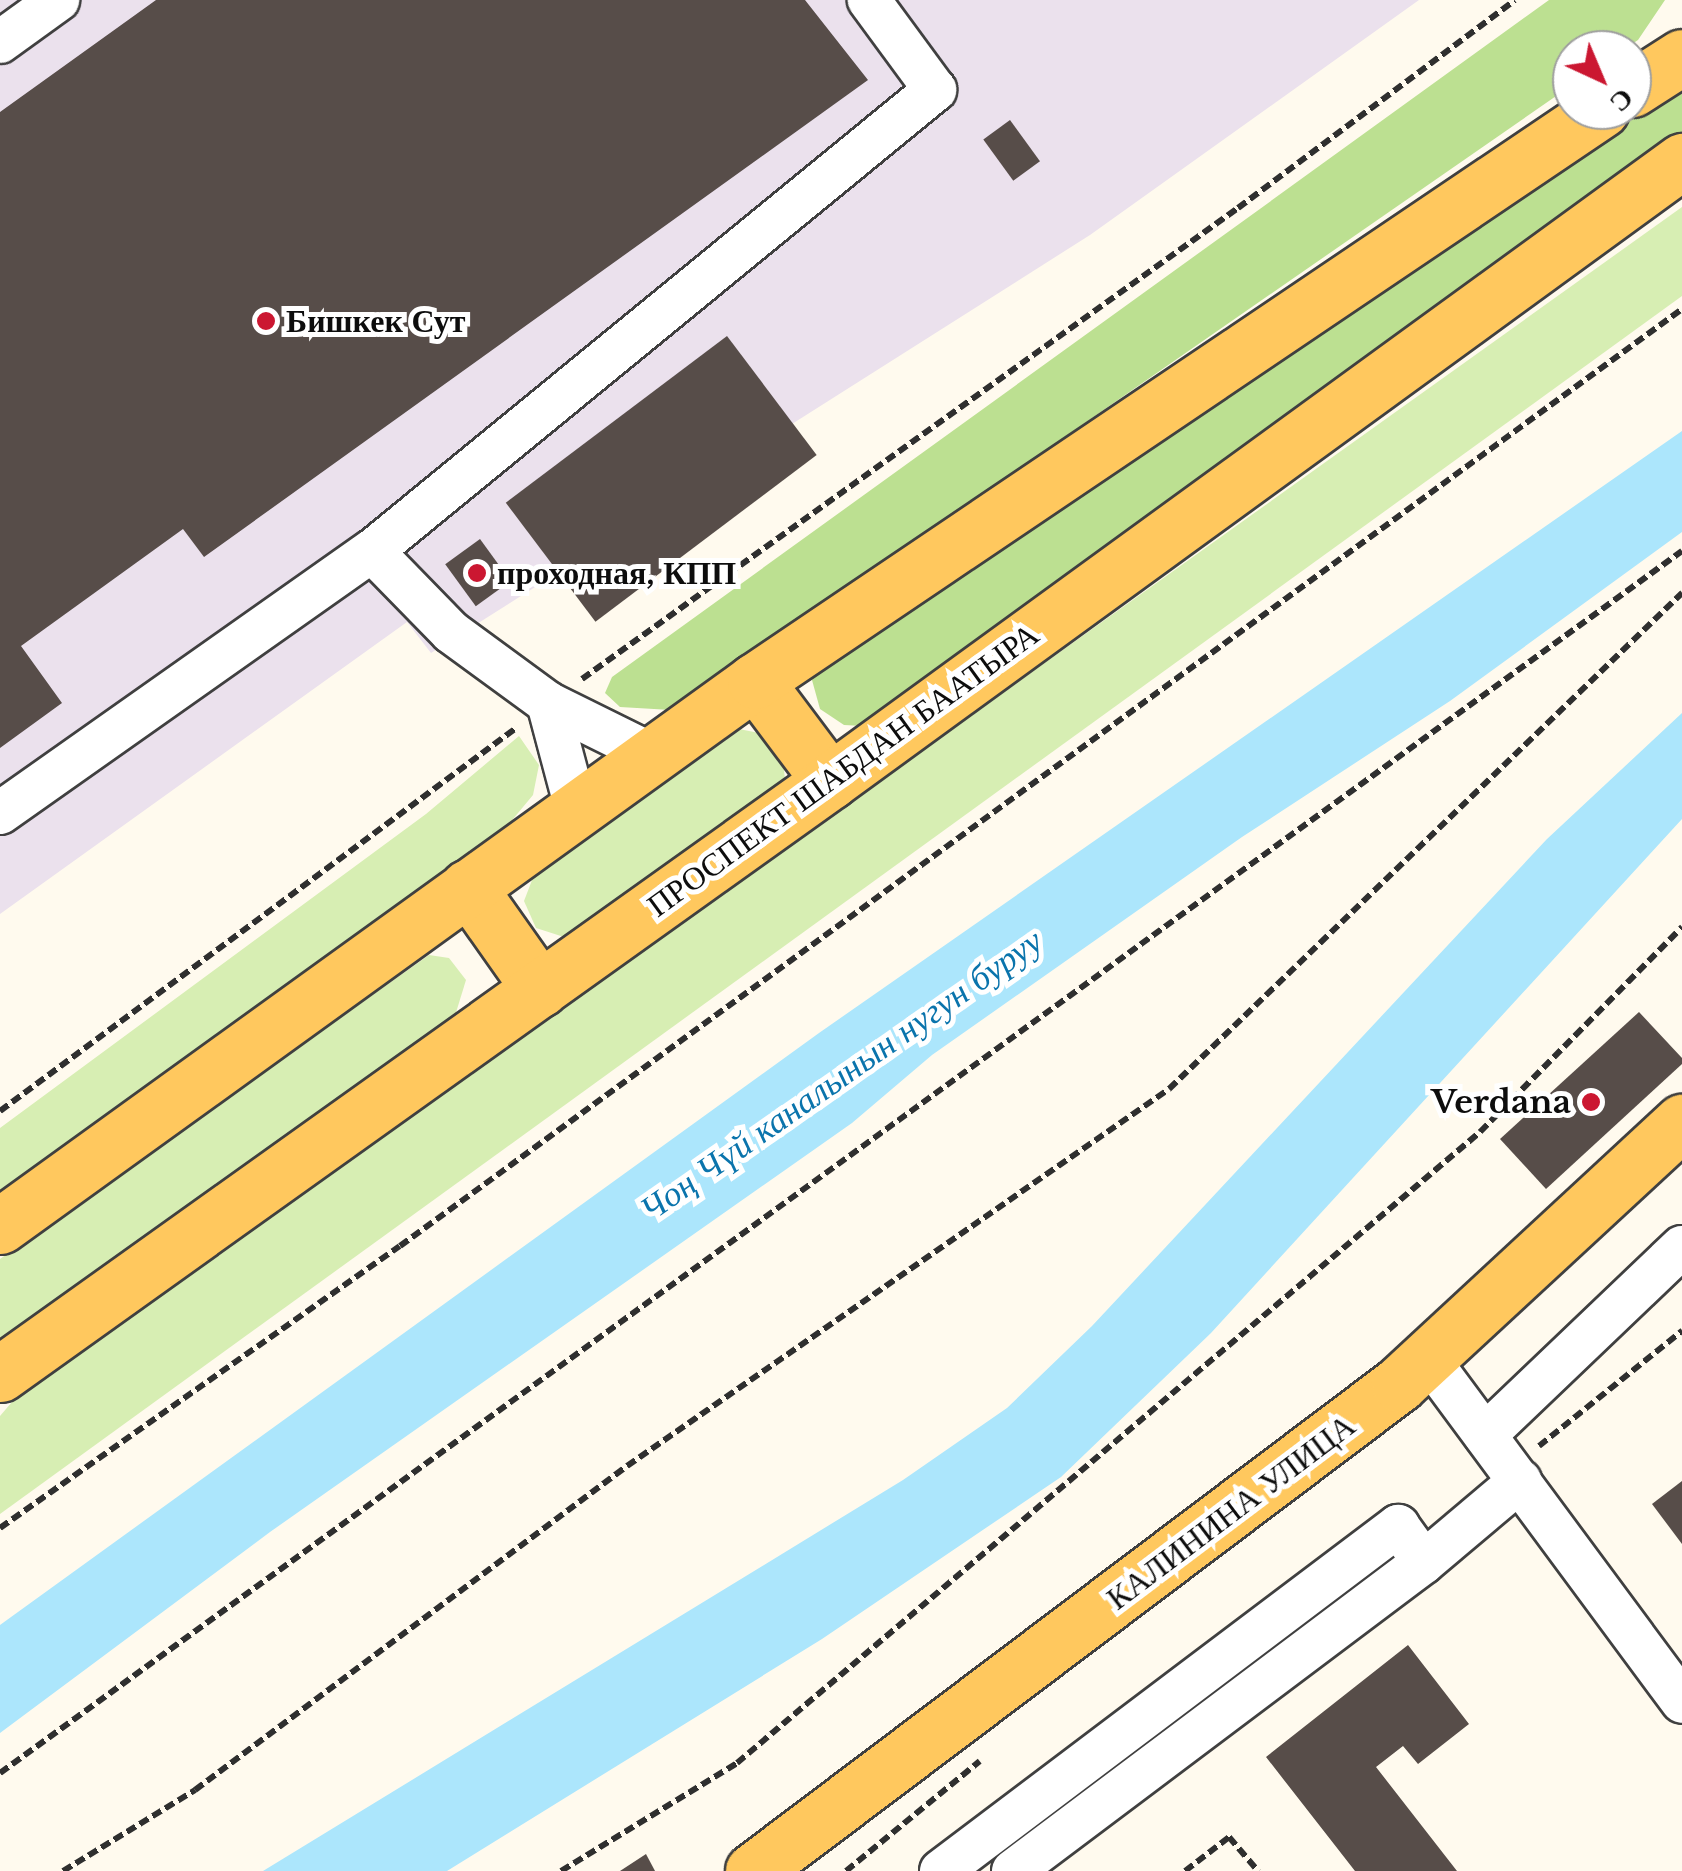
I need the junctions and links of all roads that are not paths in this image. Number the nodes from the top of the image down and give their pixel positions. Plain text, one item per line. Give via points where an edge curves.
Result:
1 (58, 0) edge
2 (869, 0) edge
3 (0, 42) edge
4 (1682, 57) edge
5 (1652, 76) edge
6 (1571, 130) edge
7 (1682, 160) edge
8 (372, 551) junction
9 (756, 680) junction
10 (548, 704) junction
11 (650, 754) junction
12 (830, 781) junction
13 (576, 808) junction
14 (0, 813) edge
15 (468, 887) junction
16 (540, 989) junction
17 (1682, 1122) edge
18 (0, 1226) edge
19 (1682, 1247) edge
20 (1427, 1357) junction
21 (0, 1374) edge
22 (1486, 1435) junction
23 (1516, 1475) junction
24 (1424, 1562) junction
25 (1682, 1702) edge
26 (753, 1871) edge
27 (941, 1871) edge
28 (1013, 1871) edge

1 - 3 street
2 - 8 street via 935,90
4 - 5 main road
6 - 9 main road
7 - 12 main road, ПРОСПЕКТ ШАБДАН БААТЫРА
8 - 10 street via 450,632
8 - 14 street
9 - 11 main road
9 - 12 main road
10 - 11 street
10 - 13 street
11 - 13 main road
12 - 16 main road, ПРОСПЕКТ ШАБДАН БААТЫРА
13 - 15 main road
15 - 16 main road
15 - 18 main road
16 - 21 main road, ПРОСПЕКТ ШАБДАН БААТЫРА
17 - 20 main road, КАЛИНИНА УЛИЦА
19 - 22 street
20 - 22 street
20 - 26 main road, КАЛИНИНА УЛИЦА
22 - 23 street
23 - 24 street
23 - 25 street
24 - 27 street via 1398,1526
24 - 28 street

